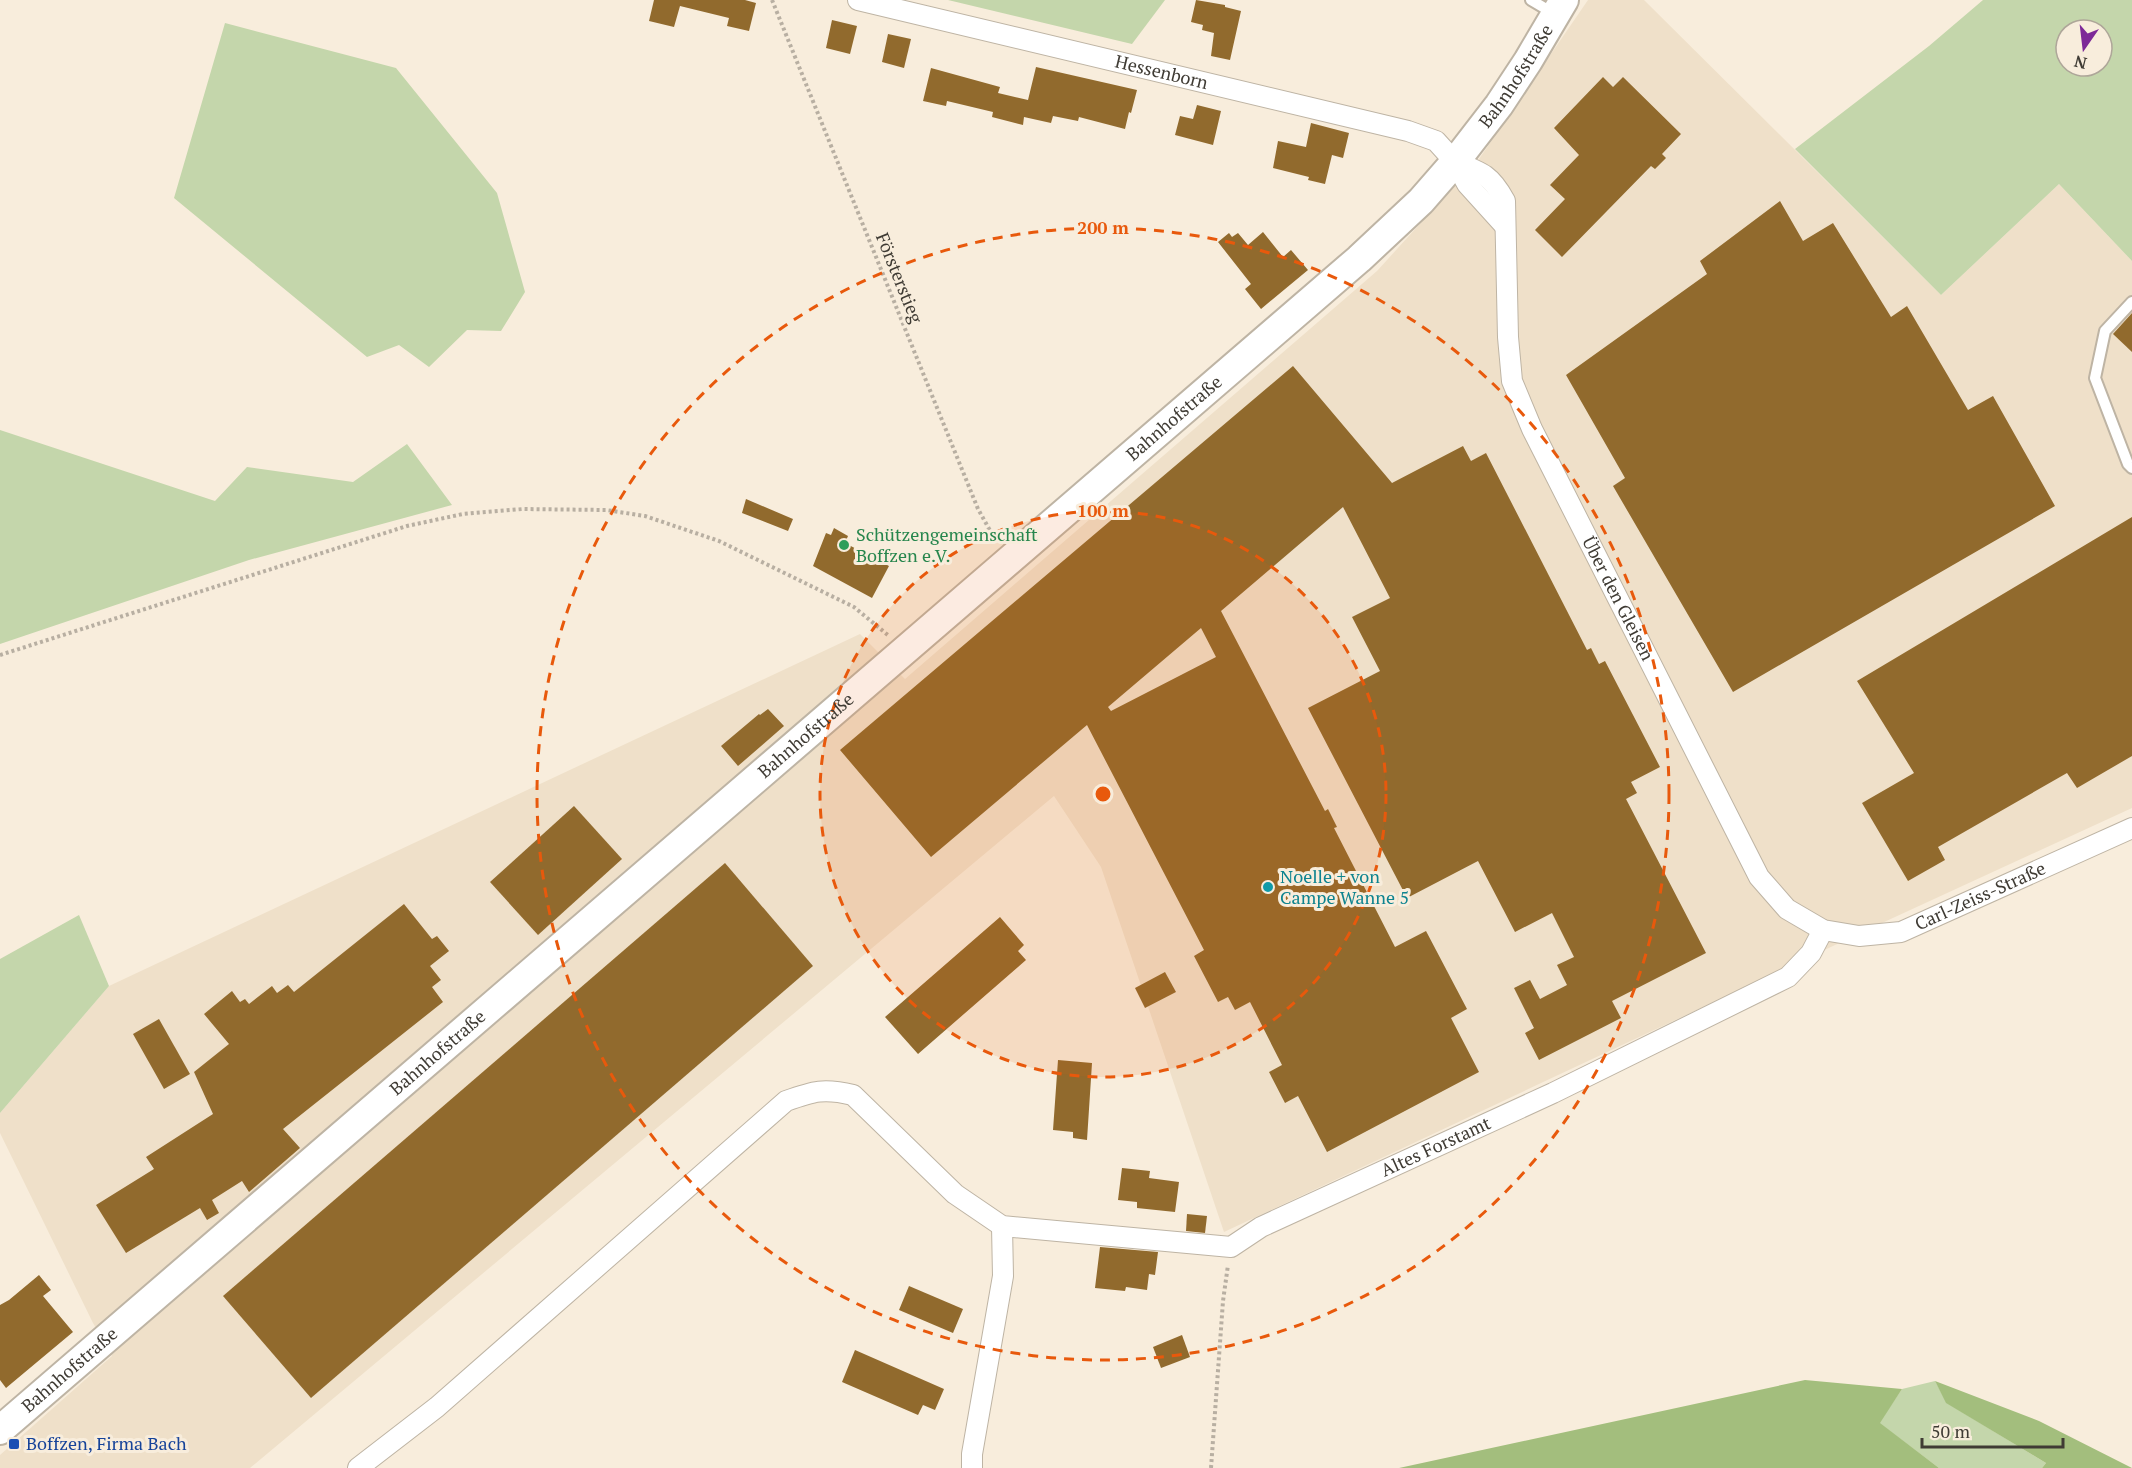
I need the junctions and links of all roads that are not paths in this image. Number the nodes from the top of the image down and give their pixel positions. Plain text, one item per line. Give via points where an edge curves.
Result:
1 (858, 0) edge
2 (1531, 0) edge
3 (1560, 8) edge
4 (1455, 162) junction
5 (2132, 302) edge
6 (2132, 468) edge
7 (2132, 828) edge
8 (1823, 930) junction
9 (1002, 1226) junction
10 (0, 1430) edge
11 (358, 1468) edge
12 (972, 1468) edge

1 - 4 street, Hessenborn via 1408,131 1436,141
2 - 3 lane
3 - 4 main road, Bahnhofstraße via 1499,105
4 - 8 street, Über den Gleisen via 1467,183 1505,226 1512,381 1532,429 1759,877 1787,909
4 - 10 main road, Bahnhofstraße via 1421,201 1359,259
5 - 6 lane via 2105,331 2096,378
7 - 8 street, Carl-Zeiss-Straße via 1902,932 1859,936
8 - 9 street, Altes Forstamt via 1811,953 1788,977 1553,1093 1261,1227 1231,1247
9 - 11 street via 955,1194 854,1095 816,1091 786,1101 436,1407
9 - 12 street via 1003,1276

